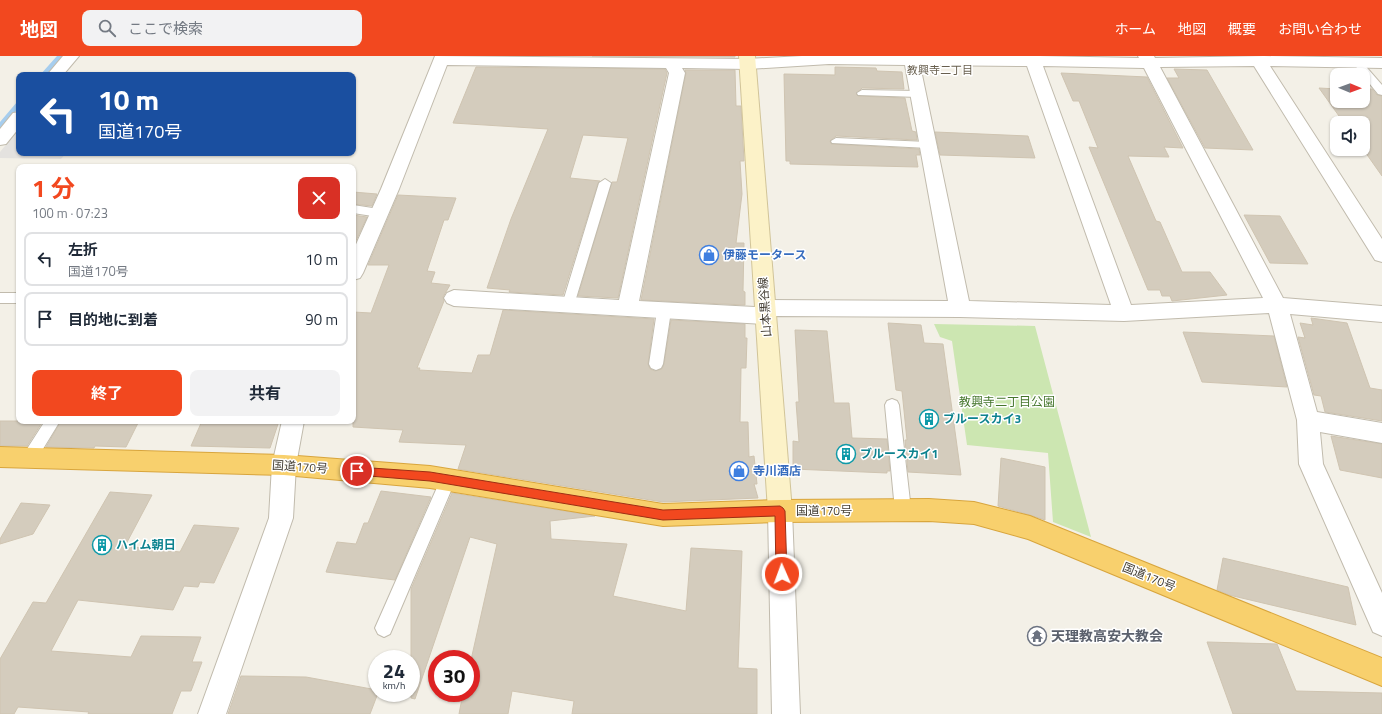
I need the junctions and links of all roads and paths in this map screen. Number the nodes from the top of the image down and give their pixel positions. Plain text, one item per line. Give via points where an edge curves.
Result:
1 (71, 56) edge
2 (442, 58) edge
3 (536, 58) edge
4 (819, 58) edge
5 (912, 58) edge
6 (1257, 58) edge
7 (618, 59) edge
8 (1032, 59) edge
9 (1147, 59) edge
10 (747, 60) edge
11 (671, 63) junction
12 (1358, 63) junction
13 (1382, 63) edge
14 (57, 72) edge
15 (1382, 92) edge
16 (862, 93) dead end
17 (918, 94) junction
18 (16, 121) edge
19 (0, 140) edge
20 (836, 141) dead end
21 (928, 145) junction
22 (605, 184) dead end
23 (356, 209) edge
24 (379, 213) junction
25 (1382, 255) edge
26 (356, 266) edge
27 (0, 298) edge
28 (16, 298) edge
29 (454, 298) dead end
30 (568, 305) junction
31 (1277, 305) junction
32 (628, 308) junction
33 (960, 309) junction
34 (664, 310) junction
35 (766, 312) junction
36 (1124, 313) junction
37 (1382, 314) edge
38 (656, 364) dead end
39 (892, 405) dead end
40 (1308, 420) junction
41 (51, 424) edge
42 (292, 424) edge
43 (1382, 433) edge
44 (0, 457) edge
45 (30, 457) junction
46 (284, 465) junction
47 (448, 479) junction
48 (903, 510) junction
49 (780, 511) junction
50 (1382, 622) edge
51 (384, 628) dead end
52 (1382, 672) edge
53 (212, 714) edge
54 (786, 714) edge

1 - 14 street
2 - 3 street
2 - 24 street
3 - 7 street
4 - 5 street
4 - 10 street
5 - 8 street
5 - 17 street
6 - 9 street
6 - 12 street
6 - 25 street
7 - 11 street
8 - 9 street
8 - 36 street
9 - 31 street
10 - 11 street
10 - 35 main road, 山本黒谷線
11 - 32 street via 677,74
12 - 13 street
12 - 15 lane
16 - 17 lane
17 - 21 street
18 - 19 street
20 - 21 lane
21 - 33 street
22 - 30 lane
23 - 24 lane
24 - 26 street
27 - 28 lane
29 - 30 street
30 - 32 street
31 - 36 street
31 - 37 street
31 - 40 street
32 - 34 street
33 - 35 street
33 - 36 street
34 - 35 street
34 - 38 lane
35 - 49 main road, 山本黒谷線
39 - 48 lane
40 - 43 street
40 - 50 street via 1312,464
41 - 45 lane
42 - 46 street
44 - 45 highway, 国道170号
45 - 46 highway, 国道170号
46 - 47 highway, 国道170号
46 - 53 street via 281,518
47 - 49 highway, 国道170号 via 663,515
47 - 51 lane
48 - 49 highway, 国道170号
48 - 52 highway, 国道170号 via 974,513 1030,528
49 - 54 street

